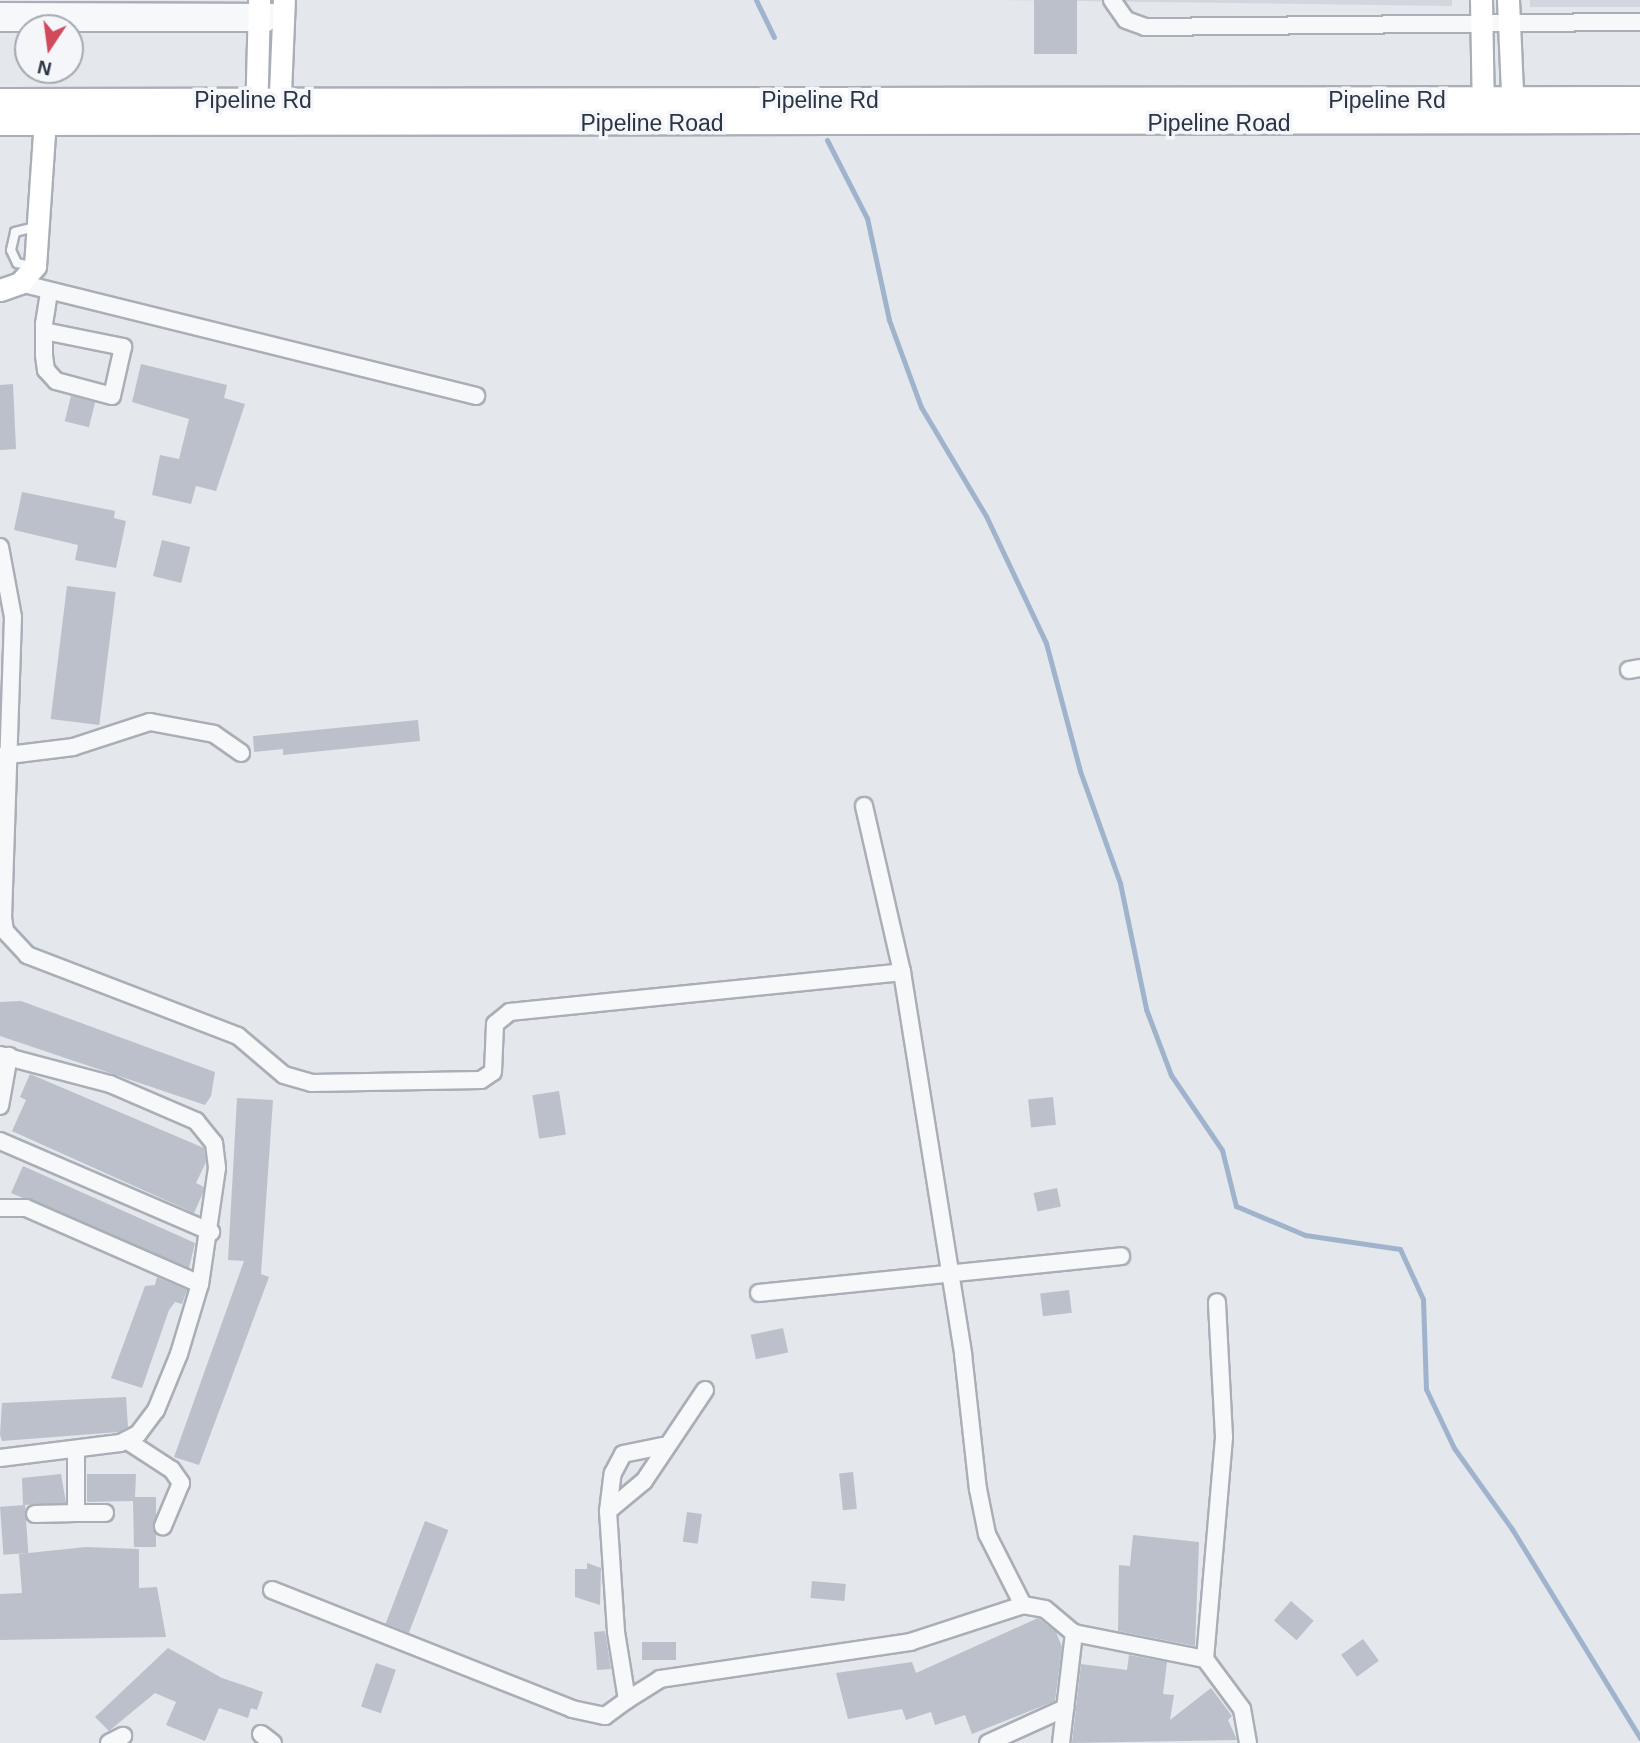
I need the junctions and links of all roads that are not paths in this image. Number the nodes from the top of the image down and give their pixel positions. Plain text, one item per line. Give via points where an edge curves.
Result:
1 (1112, 0) edge
2 (1482, 0) edge
3 (1508, 0) edge
4 (0, 10) edge
5 (259, 12) edge
6 (284, 12) edge
7 (1480, 22) junction
8 (1507, 22) junction
9 (0, 23) edge
10 (1640, 23) edge
11 (1640, 99) edge
12 (0, 101) edge
13 (1483, 110) junction
14 (1513, 110) junction
15 (268, 111) junction
16 (46, 112) junction
17 (1640, 121) edge
18 (0, 123) edge
19 (10, 286) edge
20 (49, 291) junction
21 (44, 331) junction
22 (476, 396) dead end
23 (0, 547) edge
24 (241, 753) dead end
25 (4, 756) edge
26 (864, 806) dead end
27 (902, 972) junction
28 (4, 1056) edge
29 (0, 1106) edge
30 (0, 1141) edge
31 (0, 1209) edge
32 (0, 1215) edge
33 (211, 1232) junction
34 (1121, 1256) dead end
35 (950, 1272) junction
36 (200, 1284) junction
37 (759, 1293) dead end
38 (1217, 1302) dead end
39 (705, 1390) dead end
40 (126, 1440) junction
41 (663, 1446) junction
42 (76, 1450) junction
43 (0, 1458) edge
44 (608, 1511) junction
45 (76, 1513) junction
46 (105, 1513) dead end
47 (35, 1514) dead end
48 (163, 1526) dead end
49 (272, 1590) dead end
50 (1023, 1605) junction
51 (1074, 1633) junction
52 (1205, 1659) junction
53 (627, 1700) junction
54 (1065, 1708) junction
55 (988, 1743) edge
56 (1061, 1743) edge
57 (1248, 1743) edge

1 - 7 street via 1126,20 1144,27
2 - 7 street
3 - 8 street
4 - 5 street
5 - 6 street
5 - 9 street
5 - 15 street
6 - 15 street
7 - 8 street
7 - 13 street
8 - 10 street
8 - 14 street
11 - 14 main road, Pipeline Rd
12 - 16 main road, Pipeline Rd
13 - 14 main road, Pipeline Rd
13 - 15 main road, Pipeline Rd
14 - 17 main road
15 - 16 main road, Pipeline Rd
16 - 18 main road
16 - 19 street via 35,266
19 - 20 street
20 - 21 street
20 - 22 street
21 - 21 street via 51,376 112,396 123,347
23 - 25 street via 13,617
24 - 25 street via 214,734 150,722 73,747
25 - 27 street via 3,917 13,943 27,955 238,1036 267,1064 298,1080 481,1080 493,1072 495,1024 510,1012
26 - 27 street
27 - 35 street
28 - 29 street
28 - 33 street via 110,1084 207,1131 217,1168
30 - 33 street
31 - 32 street
31 - 36 street via 26,1208
33 - 36 street
34 - 35 street
35 - 37 street
35 - 50 street via 985,1523
36 - 40 street via 156,1410
38 - 52 street via 1224,1437
39 - 41 street
40 - 42 street
40 - 48 street via 172,1470 180,1483
41 - 44 street via 644,1481
41 - 44 street via 623,1454 612,1473
42 - 43 street
42 - 45 street
44 - 53 street via 619,1657
45 - 46 street
45 - 47 street
49 - 53 street via 572,1709 605,1716
50 - 51 street via 1053,1614
50 - 53 street via 910,1642 660,1679
51 - 52 street
51 - 54 street
52 - 57 street via 1242,1709
54 - 55 street
54 - 56 street

